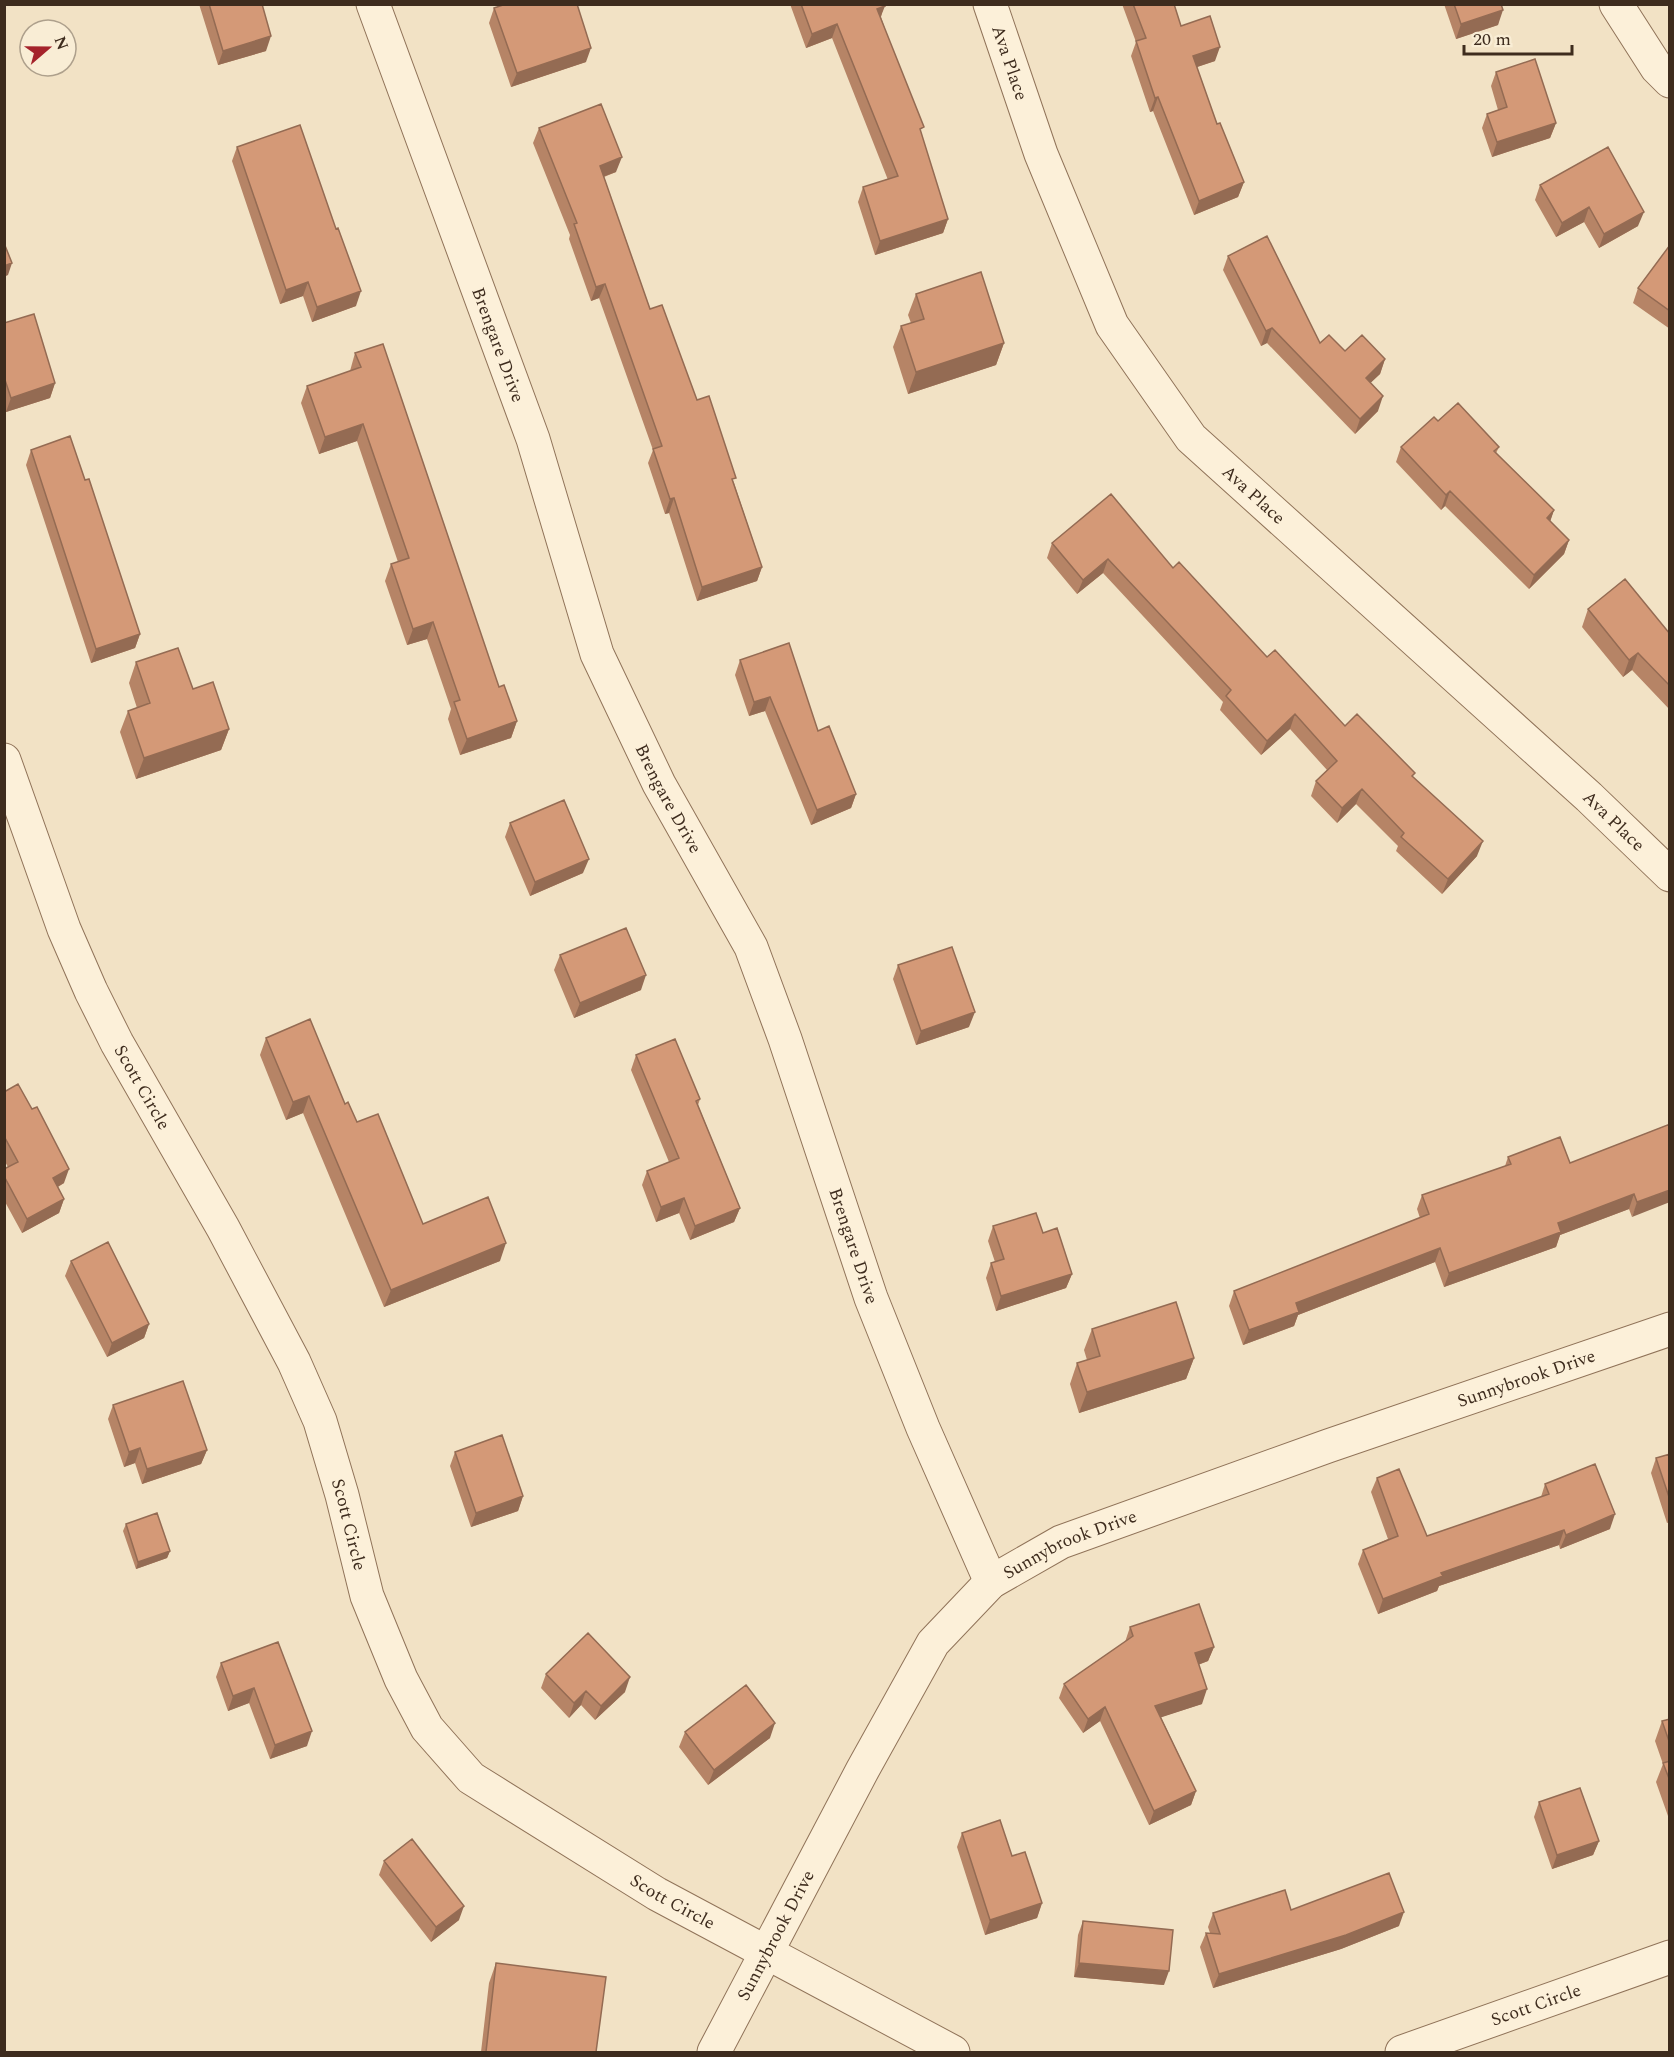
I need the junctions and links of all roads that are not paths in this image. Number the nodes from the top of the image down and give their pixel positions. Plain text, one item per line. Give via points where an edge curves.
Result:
1 (373, 4) edge
2 (990, 4) edge
3 (1617, 4) edge
4 (1670, 81) edge
5 (4, 760) edge
6 (1670, 875) edge
7 (1670, 1329) edge
8 (991, 1582) junction
9 (767, 1952) junction
10 (1670, 1957) edge
11 (714, 2052) edge
12 (953, 2052) edge
13 (1402, 2052) edge

1 - 8 street, Brengare Drive via 533,439 597,654 659,784 751,947 872,1298 923,1428
2 - 6 street, Ava Place via 1041,154 1112,325 1191,438 1589,796
3 - 4 street via 1651,59
5 - 9 street, Scott Circle via 64,929 91,991 223,1228 294,1362 320,1421 367,1596 401,1679 427,1728 471,1778 657,1894
7 - 8 street, Sunnybrook Drive via 1060,1542
8 - 9 street, Sunnybrook Drive via 933,1643
9 - 11 street, Sunnybrook Drive
9 - 12 street, Scott Circle
10 - 13 street, Scott Circle

